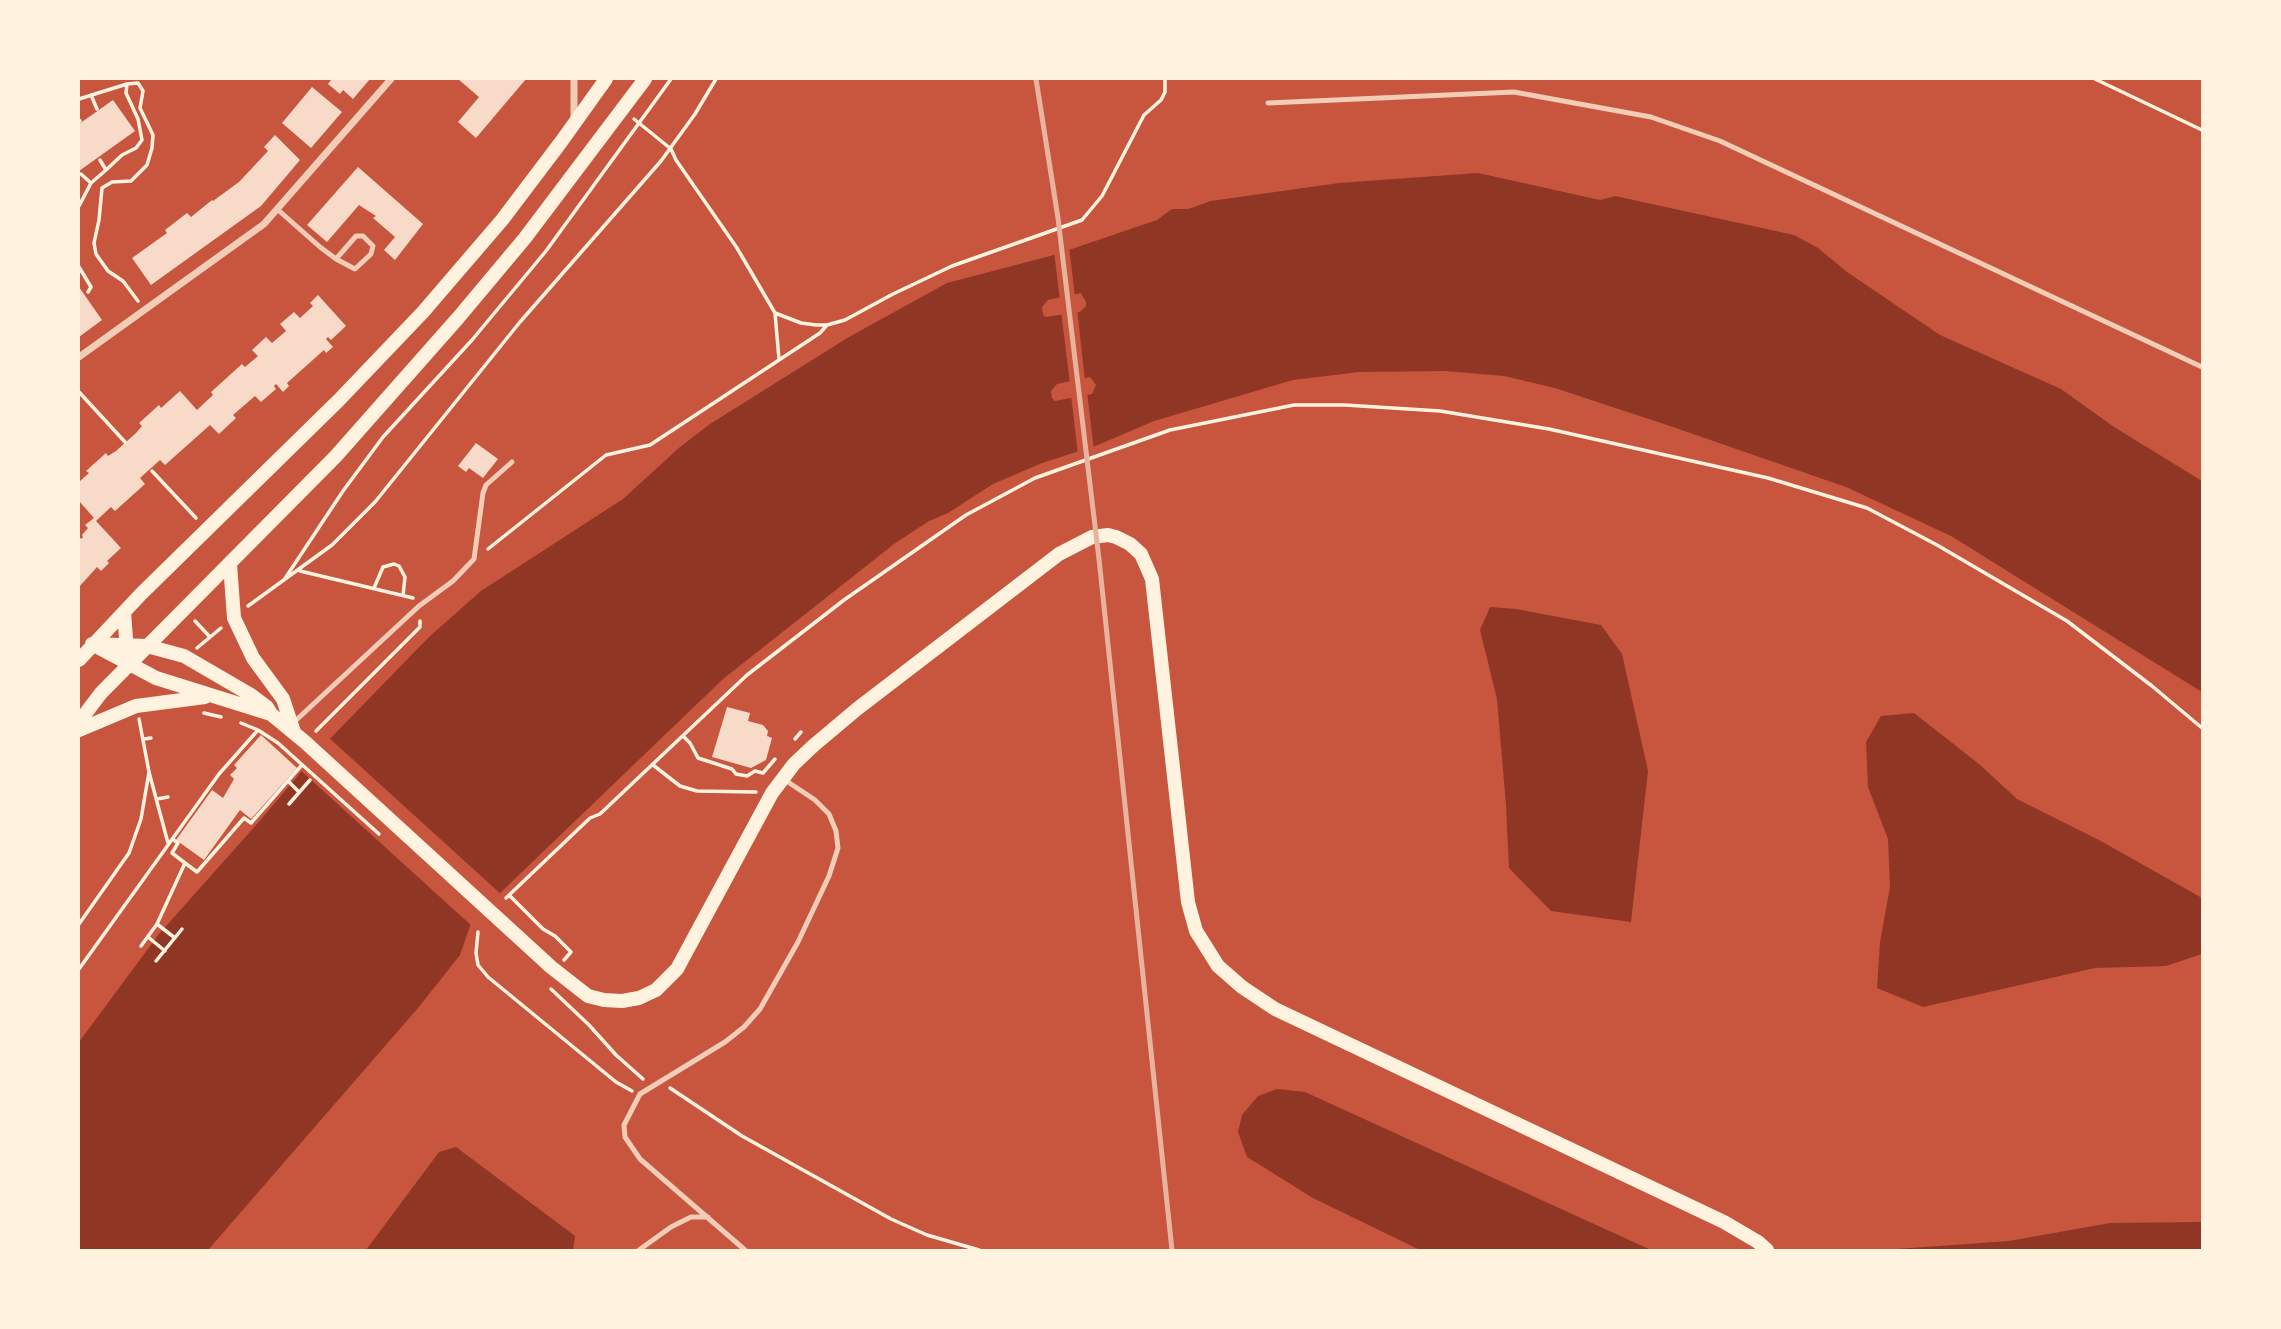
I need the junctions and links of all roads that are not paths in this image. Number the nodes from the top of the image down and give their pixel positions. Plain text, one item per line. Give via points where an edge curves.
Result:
1 (391, 79) edge
2 (574, 79) edge
3 (606, 79) edge
4 (640, 80) edge
5 (1268, 103) dead end
6 (574, 124) junction
7 (277, 209) junction
8 (336, 259) junction
9 (79, 357) edge
10 (2202, 367) edge
11 (512, 462) dead end
12 (230, 564) junction
13 (124, 612) junction
14 (85, 643) edge
15 (125, 644) junction
16 (147, 646) junction
17 (79, 660) edge
18 (129, 664) junction
19 (210, 696) junction
20 (271, 715) junction
21 (79, 722) edge
22 (79, 730) edge
23 (300, 737) junction
24 (783, 778) junction
25 (708, 1217) junction
26 (639, 1250) edge
27 (745, 1250) edge
28 (1767, 1250) edge

1 - 7 street
2 - 6 street
3 - 6 main road
4 - 12 main road via 525,238 458,318 336,456
5 - 10 lane via 1514,92 1651,117 1745,152
6 - 13 main road via 502,220 423,312
7 - 8 lane
7 - 9 street via 264,224
8 - 8 lane via 355,269 373,246 363,236 356,236
11 - 23 lane via 482,494 474,559 419,606
12 - 16 main road
12 - 23 main road via 253,657 283,699
13 - 14 main road
13 - 15 main road
14 - 15 main road
14 - 17 main road
14 - 18 main road
15 - 16 main road
15 - 18 main road
16 - 18 main road
16 - 20 main road via 184,656 251,695
18 - 19 main road
18 - 21 main road
19 - 20 main road
19 - 22 main road via 136,706
20 - 23 main road
23 - 24 main road via 553,969 582,992 604,1000 630,1000 661,986 682,961 750,830
24 - 25 lane via 829,814 838,848 829,876 760,1009 725,1042 639,1094 624,1125 631,1148
24 - 28 main road via 857,709 1059,554 1092,537 1121,539 1141,554 1152,579 1188,902 1196,931 1218,966 1275,1009 1724,1222
25 - 26 lane via 691,1217
25 - 27 lane

